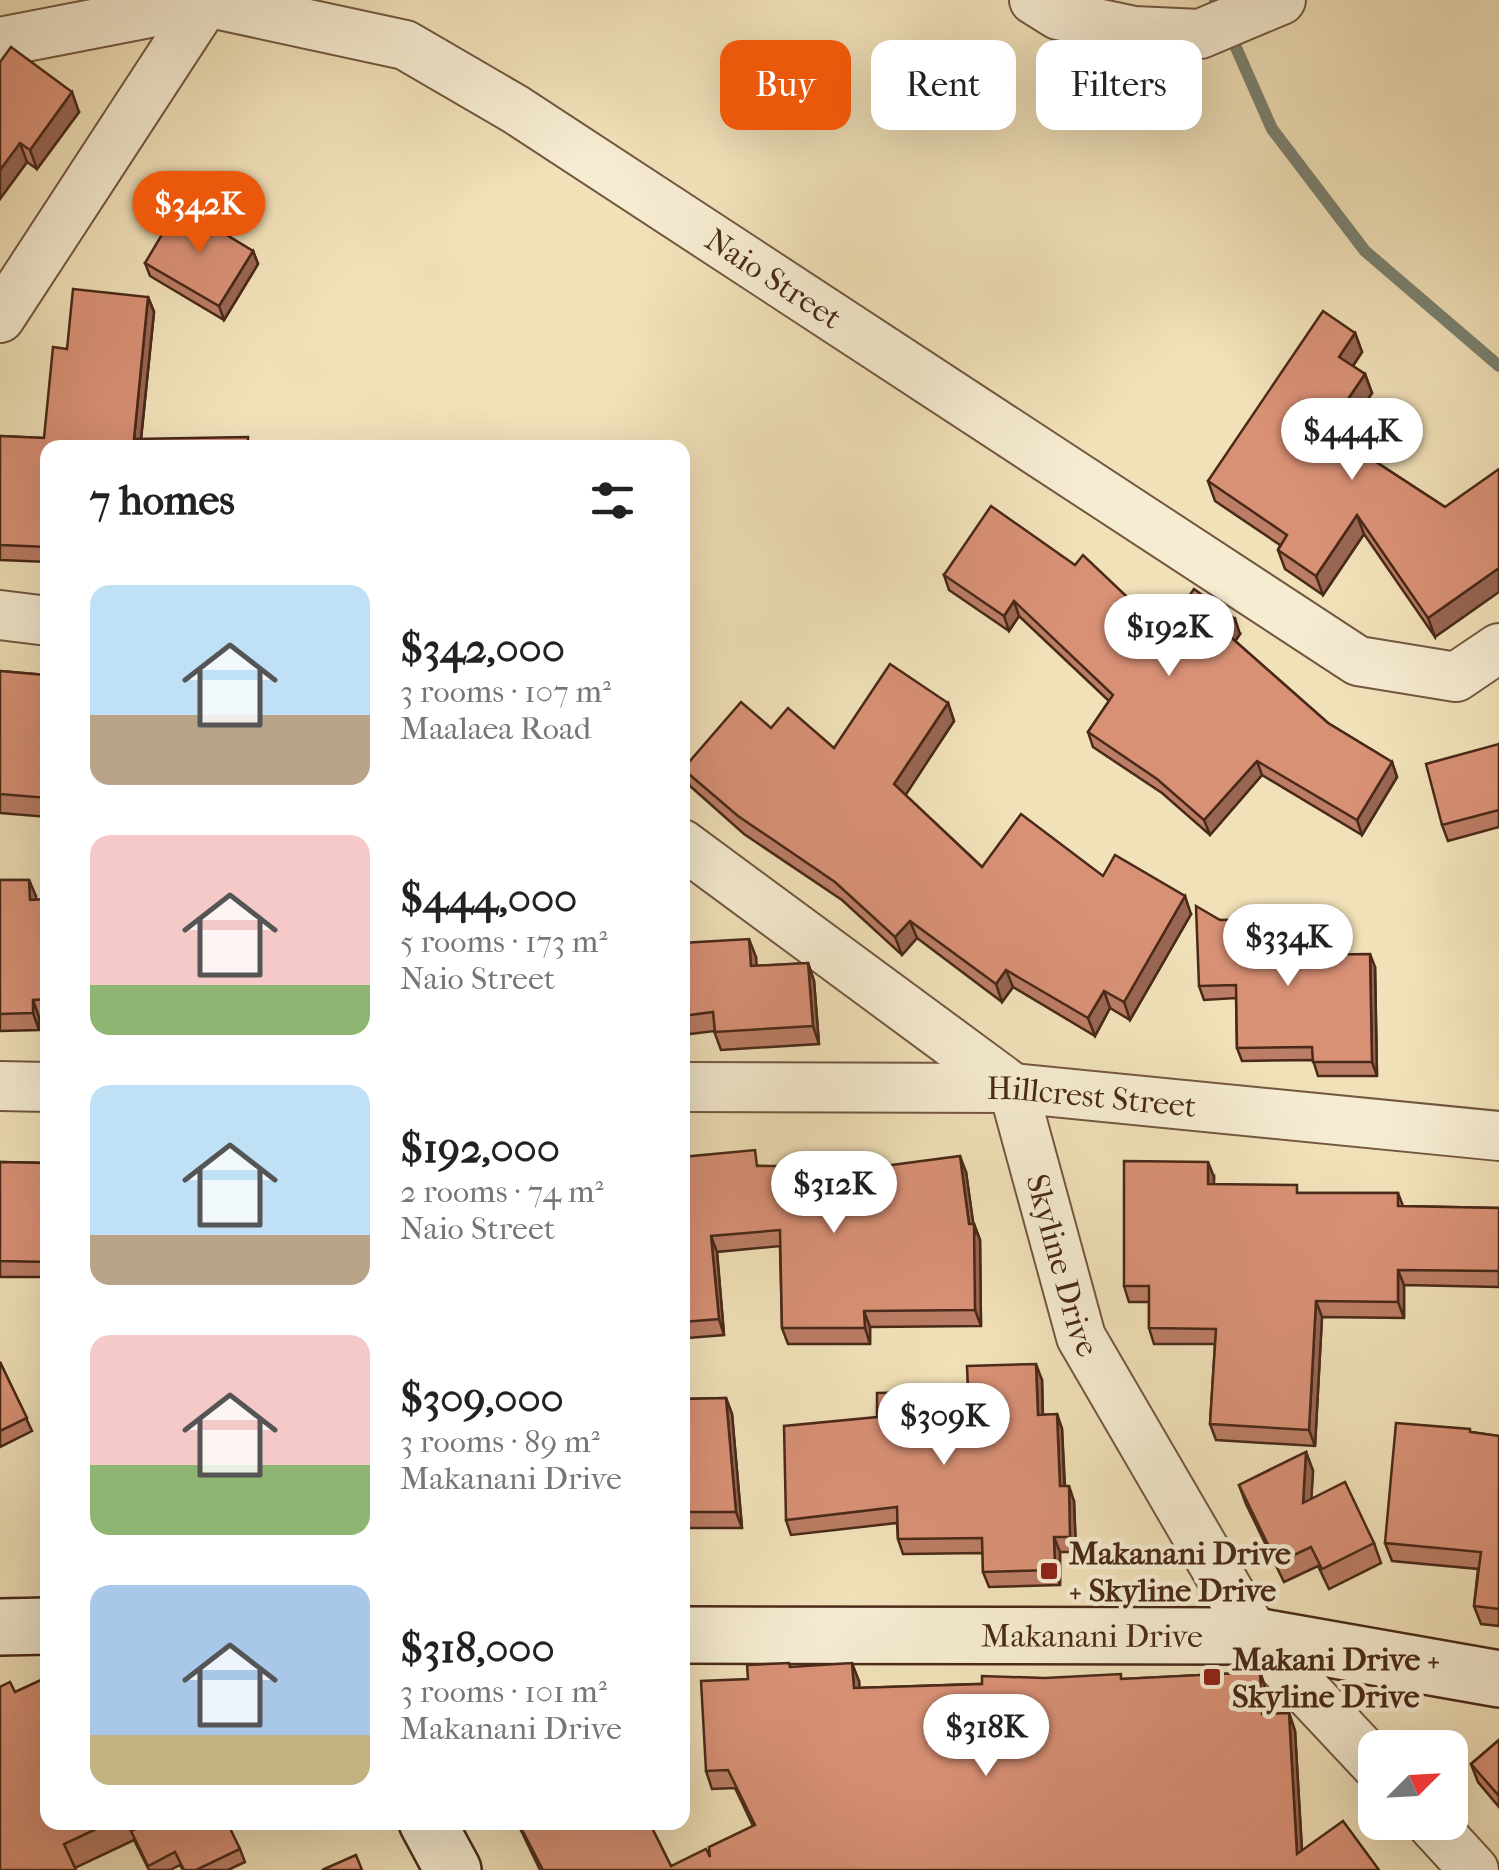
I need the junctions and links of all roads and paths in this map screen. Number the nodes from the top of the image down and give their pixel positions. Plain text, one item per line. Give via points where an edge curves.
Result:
1 (1034, 0) edge
2 (206, 2) edge
3 (1278, 2) edge
4 (0, 42) edge
5 (0, 318) edge
6 (0, 614) edge
7 (40, 620) edge
8 (1499, 648) edge
9 (690, 850) edge
10 (0, 1086) edge
11 (40, 1086) edge
12 (690, 1087) edge
13 (1013, 1088) junction
14 (1499, 1136) edge
15 (0, 1626) edge
16 (40, 1626) edge
17 (690, 1635) edge
18 (1255, 1636) junction
19 (1499, 1678) edge
20 (1358, 1746) edge
21 (432, 1830) edge
22 (1446, 1840) edge
23 (454, 1870) edge
24 (1474, 1870) edge

1 - 3 street via 1058,15 1116,27 1200,34
2 - 4 street, Naio Street
2 - 5 street
2 - 8 street, Naio Street via 406,44 1358,661 1456,677
6 - 7 street
9 - 13 street
10 - 11 street
12 - 13 street, Hillcrest Street
13 - 14 street, Hillcrest Street
13 - 18 street, Skyline Drive via 1081,1337
15 - 16 street
17 - 18 street, Makanani Drive
18 - 19 street, Makanani Drive
18 - 20 street, Skyline Drive
21 - 23 street
22 - 24 street

